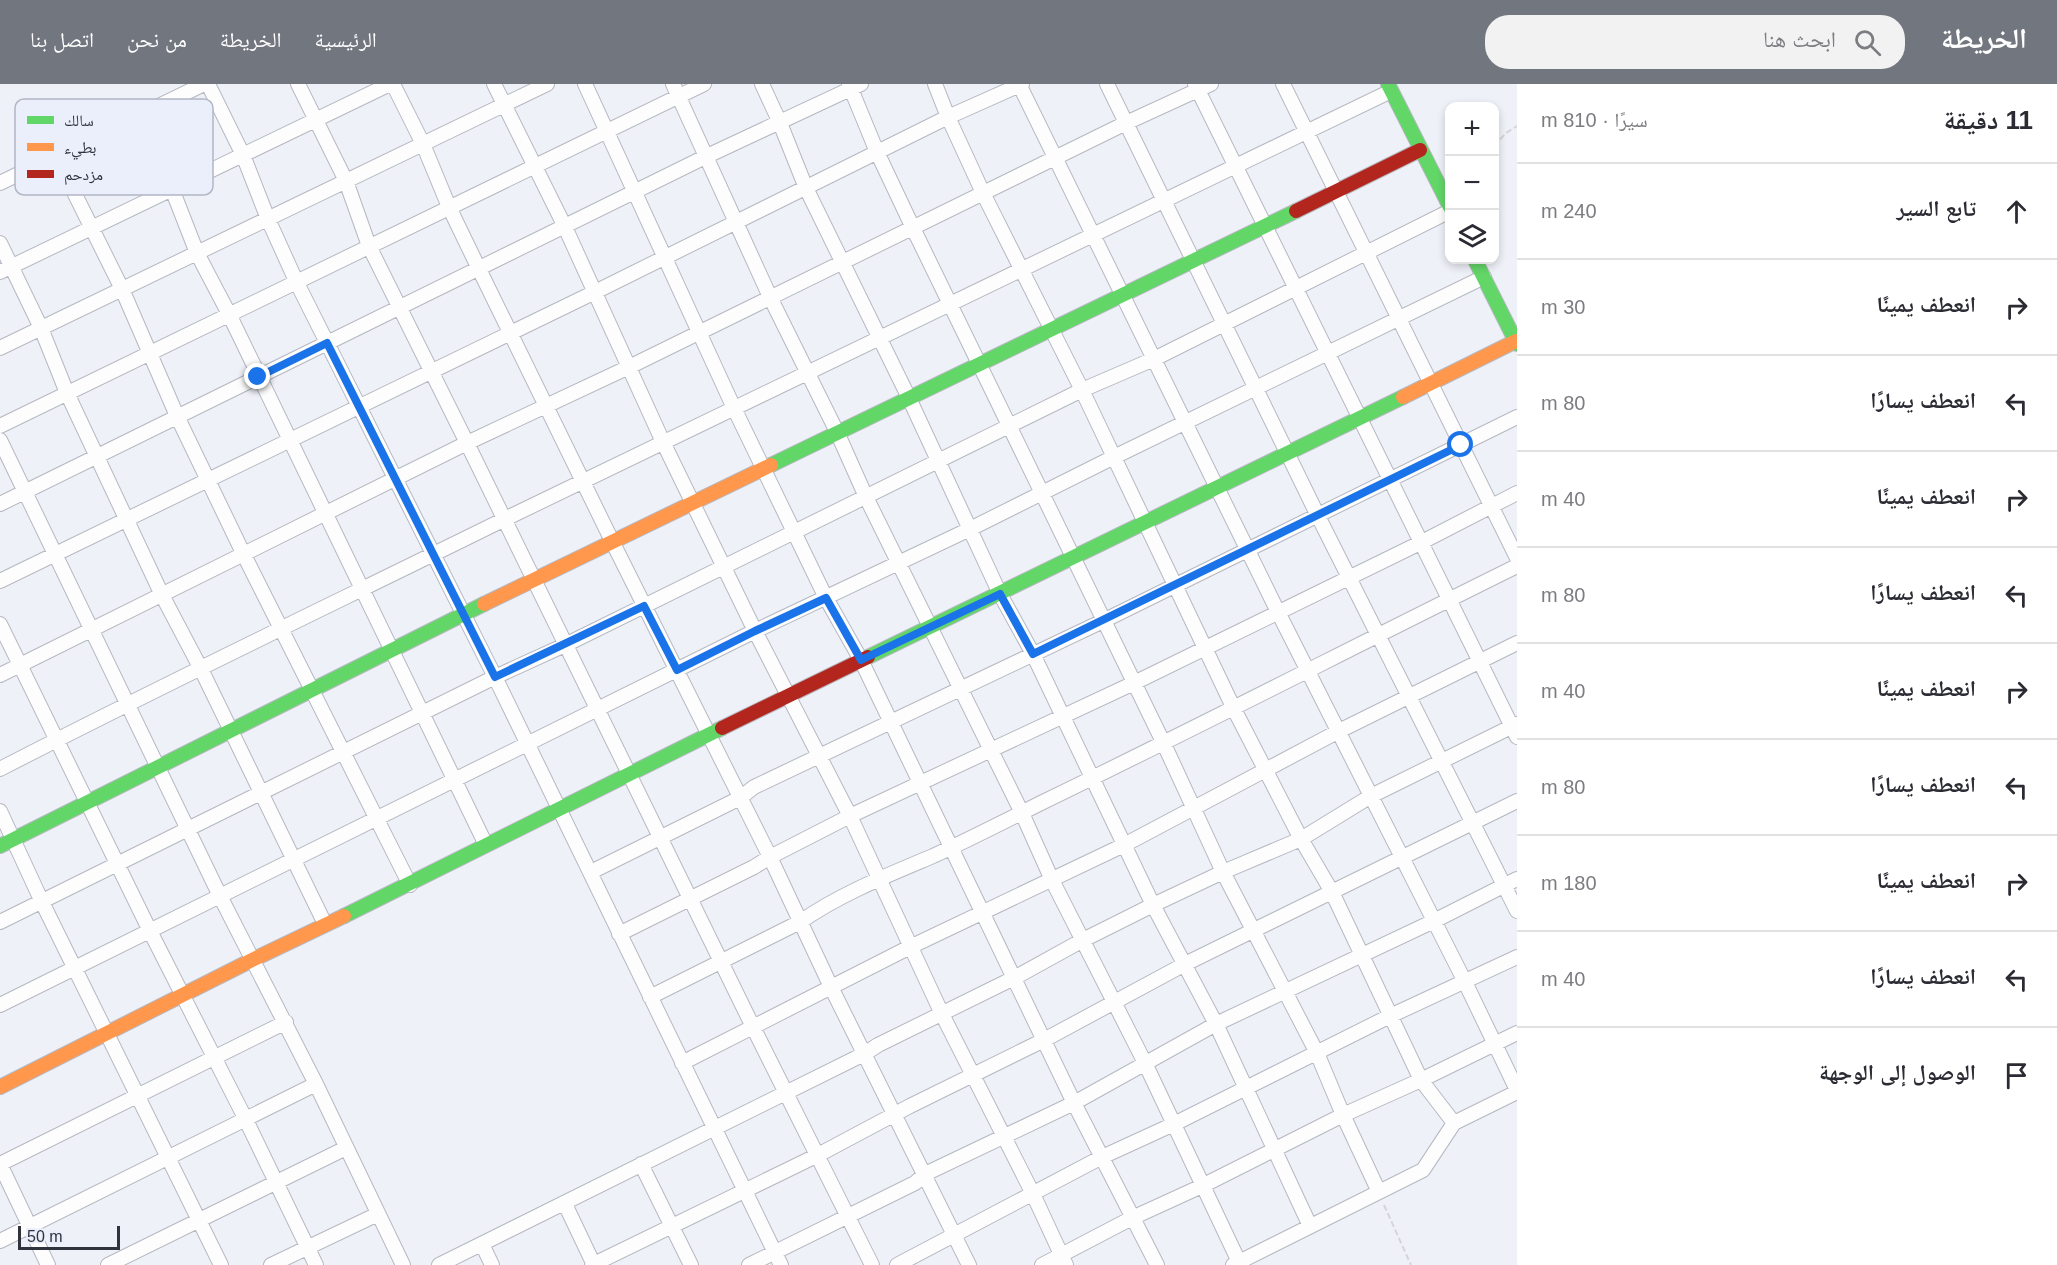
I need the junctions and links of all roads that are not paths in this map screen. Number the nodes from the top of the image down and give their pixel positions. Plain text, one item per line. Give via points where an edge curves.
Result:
1 (206, 84) edge
2 (298, 84) edge
3 (392, 84) edge
4 (494, 84) edge
5 (547, 84) edge
6 (585, 84) edge
7 (704, 84) edge
8 (762, 84) edge
9 (935, 84) edge
10 (1020, 84) edge
11 (1107, 84) edge
12 (1212, 84) edge
13 (1283, 84) edge
14 (854, 86) edge
15 (1196, 87) edge
16 (1389, 87) edge
17 (676, 90) edge
18 (174, 99) edge
19 (504, 105) junction
20 (948, 117) junction
21 (315, 120) junction
22 (780, 123) junction
23 (1126, 123) junction
24 (608, 130) junction
25 (1306, 131) junction
26 (423, 144) junction
27 (1420, 150) junction
28 (877, 152) junction
29 (243, 155) junction
30 (705, 157) junction
31 (1055, 159) junction
32 (1234, 165) junction
33 (535, 166) junction
34 (213, 169) edge
35 (15, 176) edge
36 (346, 181) junction
37 (0, 183) edge
38 (806, 188) junction
39 (634, 192) junction
40 (1335, 192) junction
41 (983, 193) junction
42 (75, 195) edge
43 (160, 195) edge
44 (174, 195) edge
45 (1163, 199) junction
46 (1445, 201) edge
47 (449, 207) junction
48 (1447, 210) edge
49 (268, 219) junction
50 (735, 221) junction
51 (1265, 226) junction
52 (565, 227) junction
53 (91, 228) junction
54 (913, 228) junction
55 (1091, 232) junction
56 (0, 243) edge
57 (369, 246) junction
58 (197, 253) junction
59 (1365, 253) junction
60 (664, 257) junction
61 (1193, 261) junction
62 (841, 262) junction
63 (1477, 264) edge
64 (1021, 268) junction
65 (479, 269) junction
66 (6, 270) edge
67 (1484, 277) junction
68 (296, 281) junction
69 (1294, 288) junction
70 (122, 289) junction
71 (594, 292) junction
72 (1124, 296) junction
73 (770, 297) junction
74 (950, 302) junction
75 (401, 307) junction
76 (229, 314) junction
77 (1398, 319) junction
78 (1223, 324) junction
79 (42, 328) junction
80 (1051, 329) junction
81 (510, 332) junction
82 (698, 333) junction
83 (879, 337) junction
84 (1516, 342) edge
85 (327, 343) junction
86 (0, 348) edge
87 (149, 352) junction
88 (1327, 355) junction
89 (1154, 359) junction
90 (979, 365) junction
91 (629, 367) junction
92 (430, 371) junction
93 (807, 371) junction
94 (258, 377) junction
95 (1431, 383) junction
96 (1256, 388) junction
97 (1082, 390) junction
98 (67, 393) junction
99 (909, 398) junction
100 (359, 405) junction
101 (547, 406) junction
102 (734, 406) junction
103 (177, 416) junction
104 (1517, 417) edge
105 (1359, 420) junction
106 (1185, 423) junction
107 (0, 426) edge
108 (1011, 426) junction
109 (837, 432) junction
110 (0, 440) edge
111 (288, 440) junction
112 (663, 442) junction
113 (467, 443) junction
114 (1461, 445) junction
115 (97, 454) junction
116 (1288, 454) junction
117 (1114, 457) junction
118 (938, 462) junction
119 (764, 468) junction
120 (208, 478) junction
121 (395, 479) junction
122 (582, 481) junction
123 (1389, 482) junction
124 (1218, 488) junction
125 (24, 492) junction
126 (1042, 493) junction
127 (1517, 494) edge
128 (866, 497) junction
129 (0, 504) edge
130 (694, 504) junction
131 (1492, 507) junction
132 (325, 515) junction
133 (1318, 516) junction
134 (127, 518) junction
135 (503, 520) junction
136 (1145, 522) junction
137 (970, 529) junction
138 (795, 531) junction
139 (613, 543) junction
140 (1420, 543) junction
141 (1248, 549) junction
142 (54, 554) junction
143 (431, 554) junction
144 (244, 555) junction
145 (1517, 558) edge
146 (1072, 559) junction
147 (899, 563) junction
148 (724, 565) junction
149 (1517, 566) edge
150 (1349, 577) junction
151 (0, 581) edge
152 (533, 581) junction
153 (1175, 585) junction
154 (362, 588) junction
155 (1000, 594) junction
156 (162, 595) junction
157 (826, 598) junction
158 (1450, 599) junction
159 (644, 606) junction
160 (1278, 612) junction
161 (462, 615) junction
162 (1103, 621) junction
163 (0, 624) edge
164 (282, 627) junction
165 (931, 627) junction
166 (91, 630) junction
167 (755, 631) junction
168 (1378, 635) junction
169 (1517, 643) edge
170 (565, 645) junction
171 (1204, 647) junction
172 (392, 650) junction
173 (1033, 654) junction
174 (861, 660) junction
175 (1480, 661) junction
176 (21, 665) junction
177 (201, 669) junction
178 (677, 670) junction
179 (1307, 670) junction
180 (0, 675) edge
181 (495, 677) junction
182 (1134, 683) junction
183 (314, 690) junction
184 (961, 690) junction
185 (788, 695) junction
186 (1409, 696) junction
187 (127, 705) junction
188 (1234, 709) junction
189 (597, 710) junction
190 (423, 714) junction
191 (1063, 716) junction
192 (892, 722) junction
193 (1515, 729) edge
194 (231, 730) junction
195 (1339, 732) junction
196 (709, 735) junction
197 (57, 739) junction
198 (526, 744) junction
199 (1164, 744) junction
200 (991, 750) junction
201 (344, 752) junction
202 (819, 756) junction
203 (1441, 761) junction
204 (157, 767) junction
205 (0, 769) edge
206 (1265, 771) junction
207 (630, 774) junction
208 (1093, 778) junction
209 (454, 779) junction
210 (921, 782) junction
211 (262, 794) junction
212 (1371, 796) junction
213 (740, 798) junction
214 (1517, 801) edge
215 (86, 802) junction
216 (560, 810) junction
217 (1192, 810) junction
218 (0, 811) edge
219 (1022, 813) junction
220 (850, 816) junction
221 (376, 818) junction
222 (1472, 822) junction
223 (188, 830) junction
224 (661, 837) junction
225 (1300, 839) junction
226 (6, 843) edge
227 (486, 845) junction
228 (1124, 845) junction
229 (951, 847) junction
230 (770, 857) junction
231 (1401, 858) junction
232 (294, 859) junction
233 (117, 864) junction
234 (591, 872) junction
235 (1223, 872) junction
236 (879, 880) junction
237 (1052, 880) junction
238 (1511, 883) edge
239 (410, 885) junction
240 (1332, 892) junction
241 (220, 896) junction
242 (691, 899) junction
243 (42, 902) junction
244 (1153, 905) junction
245 (1517, 911) edge
246 (982, 913) junction
247 (1434, 921) junction
248 (0, 922) edge
249 (800, 922) junction
250 (325, 924) junction
251 (1255, 930) junction
252 (150, 931) junction
253 (620, 934) junction
254 (1083, 940) junction
255 (910, 947) junction
256 (1361, 954) junction
257 (1517, 957) edge
258 (252, 960) junction
259 (721, 962) junction
260 (1185, 964) junction
261 (74, 968) junction
262 (1014, 978) junction
263 (1465, 982) junction
264 (831, 987) junction
265 (1286, 991) junction
266 (183, 995) junction
267 (650, 997) junction
268 (1114, 1003) junction
269 (0, 1005) edge
270 (942, 1014) junction
271 (1390, 1016) junction
272 (285, 1022) junction
273 (1216, 1024) junction
274 (753, 1027) junction
275 (1517, 1033) edge
276 (106, 1034) junction
277 (1044, 1040) junction
278 (1495, 1044) junction
279 (1317, 1053) junction
280 (864, 1054) junction
281 (215, 1057) junction
282 (682, 1063) junction
283 (1145, 1063) junction
284 (973, 1075) junction
285 (1421, 1080) junction
286 (316, 1084) junction
287 (0, 1087) edge
288 (1246, 1088) junction
289 (1517, 1091) edge
290 (786, 1093) junction
291 (138, 1095) junction
292 (1074, 1103) junction
293 (895, 1115) junction
294 (1343, 1115) junction
295 (245, 1118) junction
296 (1454, 1123) junction
297 (1174, 1124) junction
298 (714, 1128) junction
299 (1004, 1136) junction
300 (346, 1148) junction
301 (1273, 1149) junction
302 (818, 1155) junction
303 (168, 1157) junction
304 (1102, 1157) junction
305 (0, 1164) edge
306 (641, 1164) junction
307 (925, 1174) junction
308 (275, 1181) junction
309 (1202, 1186) junction
310 (745, 1190) junction
311 (1379, 1192) junction
312 (1033, 1194) junction
313 (565, 1204) junction
314 (378, 1214) junction
315 (847, 1218) junction
316 (1131, 1218) junction
317 (198, 1220) junction
318 (30, 1226) junction
319 (672, 1227) junction
320 (1310, 1227) junction
321 (955, 1234) junction
322 (0, 1241) edge
323 (482, 1244) junction
324 (307, 1247) junction
325 (778, 1259) edge
326 (1064, 1260) edge
327 (1236, 1263) edge
328 (48, 1265) edge
329 (108, 1265) edge
330 (221, 1265) edge
331 (272, 1265) edge
332 (316, 1265) edge
333 (403, 1265) edge
334 (439, 1265) edge
335 (492, 1265) edge
336 (593, 1265) edge
337 (691, 1265) edge
338 (749, 1265) edge
339 (872, 1265) edge
340 (897, 1265) edge
341 (969, 1265) edge
342 (1042, 1265) edge
343 (1156, 1265) edge

1 - 18 street
1 - 29 street
2 - 21 street
3 - 21 street
3 - 26 street
4 - 19 street
5 - 19 street
6 - 24 street
7 - 17 street
8 - 22 street
9 - 20 street
10 - 20 street
10 - 31 street
11 - 23 street
12 - 15 street
13 - 25 street
14 - 22 street
14 - 28 street
15 - 23 street
15 - 32 street
16 - 25 street
16 - 27 street
17 - 24 street
17 - 30 street
19 - 26 street
19 - 33 street
20 - 28 street
20 - 41 street
21 - 29 street
21 - 36 street
22 - 30 street
22 - 38 street
23 - 31 street
23 - 45 street
24 - 33 street
24 - 39 street
25 - 32 street
25 - 40 street
26 - 36 street
26 - 47 street
27 - 40 street
27 - 46 street
28 - 38 street
28 - 54 street
29 - 34 street
29 - 49 street
30 - 39 street
30 - 50 street
31 - 41 street
31 - 55 street
32 - 45 street
32 - 51 street
33 - 47 street
33 - 52 street
35 - 37 street
36 - 49 street
36 - 57 street
38 - 50 street
38 - 62 street
39 - 52 street
39 - 60 street
40 - 51 street
40 - 59 street
41 - 54 street
41 - 64 street
42 - 53 street
43 - 53 street
44 - 58 street
45 - 55 street
45 - 61 street
47 - 57 street
47 - 65 street
48 - 59 street
49 - 58 street
49 - 68 street
50 - 60 street
50 - 73 street
51 - 61 street
51 - 69 street
52 - 65 street
52 - 71 street
53 - 66 street
53 - 70 street
54 - 62 street
54 - 74 street
55 - 64 street
55 - 72 street
56 - 66 street
57 - 68 street
57 - 75 street
58 - 70 street
58 - 76 street
59 - 69 street
59 - 77 street
60 - 71 street
60 - 82 street
61 - 72 street
61 - 78 street
62 - 73 street
62 - 83 street
63 - 67 street
64 - 74 street
64 - 80 street
65 - 75 street
65 - 81 street
66 - 79 street
67 - 77 street
67 - 84 street
68 - 76 street
68 - 85 street
69 - 78 street
69 - 88 street
70 - 79 street
70 - 87 street
71 - 81 street
71 - 91 street
72 - 80 street
72 - 89 street
73 - 82 street
73 - 93 street
74 - 83 street
74 - 90 street
75 - 85 street
75 - 92 street
76 - 87 street
76 - 94 street
77 - 88 street
77 - 95 street
78 - 89 street
78 - 96 street
79 - 86 street
79 - 98 street
80 - 90 street
80 - 97 street
81 - 92 street
81 - 101 street
82 - 91 street
82 - 102 street
83 - 93 street
83 - 99 street
84 - 95 street
85 - 94 street
85 - 100 street
87 - 98 street
87 - 103 street
88 - 96 street
88 - 105 street
89 - 97 street
89 - 106 street
90 - 99 street
90 - 108 street
91 - 101 street
91 - 112 street
92 - 100 street
92 - 113 street
93 - 102 street
93 - 109 street
94 - 103 street
94 - 111 street
95 - 105 street
95 - 114 street
96 - 106 street
96 - 116 street
97 - 108 street
97 - 117 street
98 - 107 street
98 - 115 street
99 - 109 street
99 - 118 street
100 - 111 street
100 - 121 street
101 - 113 street
101 - 122 street
102 - 112 street
102 - 119 street
103 - 115 street
103 - 120 street
104 - 114 street
105 - 116 street
105 - 123 street
106 - 117 street
106 - 124 street
108 - 118 street
108 - 126 street
109 - 119 street
109 - 128 street
110 - 125 street
111 - 120 street
111 - 132 street
112 - 122 street
112 - 130 street
113 - 121 street
113 - 135 street
114 - 123 street
114 - 131 street
115 - 125 street
115 - 134 street
116 - 124 street
116 - 133 street
117 - 126 street
117 - 136 street
118 - 128 street
118 - 137 street
119 - 130 street
119 - 138 street
120 - 134 street
120 - 144 street
121 - 132 street
121 - 143 street
122 - 135 street
122 - 139 street
123 - 133 street
123 - 140 street
124 - 136 street
124 - 141 street
125 - 129 street
125 - 142 street
126 - 137 street
126 - 146 street
127 - 131 street
128 - 138 street
128 - 147 street
130 - 139 street
130 - 148 street
131 - 140 street
131 - 145 street
132 - 144 street
132 - 154 street
133 - 141 street
133 - 150 street
134 - 142 street
134 - 156 street
135 - 143 street
135 - 152 street
136 - 146 street
136 - 153 street
137 - 147 street
137 - 155 street
138 - 148 street
138 - 157 street
139 - 152 street
139 - 159 street
140 - 150 street
140 - 158 street
141 - 153 street
141 - 160 street
142 - 151 street
142 - 166 street
143 - 154 street
143 - 161 street
144 - 156 street
144 - 164 street
146 - 155 street
146 - 162 street
147 - 157 street
147 - 165 street
148 - 159 street
148 - 167 street
149 - 158 street
150 - 160 street
150 - 168 street
152 - 161 street
152 - 170 street
153 - 162 street
153 - 171 street
154 - 164 street
154 - 172 street
155 - 165 street
155 - 173 street
156 - 166 street
156 - 177 street
157 - 167 street
157 - 174 street
158 - 168 street
158 - 175 street
159 - 170 street
159 - 178 street
160 - 171 street
160 - 179 street
161 - 172 street
161 - 181 street
162 - 173 street
162 - 182 street
163 - 176 street
164 - 177 street
164 - 183 street
165 - 174 street
165 - 184 street
166 - 176 street
166 - 187 street
167 - 178 street
167 - 185 street
168 - 179 street
168 - 186 street
169 - 175 street
170 - 181 street
170 - 189 street
171 - 182 street
171 - 188 street
172 - 183 street
172 - 190 street
173 - 184 street
173 - 191 street
174 - 185 street
174 - 192 street
175 - 186 street
175 - 193 street
176 - 180 street
176 - 197 street
177 - 187 street
177 - 194 street
178 - 189 street
178 - 196 street
179 - 188 street
179 - 195 street
181 - 190 street
181 - 198 street
182 - 191 street
182 - 199 street
183 - 194 street
183 - 201 street
184 - 192 street
184 - 200 street
185 - 196 street
185 - 202 street
186 - 195 street
186 - 203 street
187 - 197 street
187 - 204 street
188 - 199 street
188 - 206 street
189 - 198 street
189 - 207 street
190 - 201 street
190 - 209 street
191 - 200 street
191 - 208 street
192 - 202 street
192 - 210 street
193 - 203 street
194 - 204 street
194 - 211 street
195 - 206 street
195 - 212 street
196 - 207 street
196 - 213 street
197 - 205 street
197 - 215 street
198 - 209 street
198 - 216 street
199 - 208 street
199 - 217 street
200 - 210 street
200 - 219 street
201 - 211 street
201 - 221 street
202 - 213 street via 754,787
202 - 220 street
203 - 212 street
203 - 222 street
204 - 215 street
204 - 223 street
206 - 217 street
206 - 225 street
207 - 216 street
207 - 224 street
208 - 219 street
208 - 228 street
209 - 221 street
209 - 227 street
210 - 220 street
210 - 229 street
211 - 223 street
211 - 232 street
212 - 225 street
212 - 231 street
213 - 224 street
213 - 230 street
214 - 222 street
215 - 226 street
215 - 233 street
216 - 227 street
216 - 234 street
217 - 228 street
217 - 235 street
218 - 226 street
219 - 229 street
219 - 237 street
220 - 230 street
220 - 236 street
221 - 232 street
221 - 239 street
222 - 231 street
222 - 238 street
223 - 233 street
223 - 241 street
224 - 234 street
224 - 242 street
225 - 235 street
225 - 240 street
226 - 243 street
227 - 239 street
228 - 237 street
228 - 244 street
229 - 236 street
229 - 246 street
230 - 242 street
230 - 249 street
231 - 240 street
231 - 247 street
232 - 241 street
232 - 250 street
233 - 243 street
233 - 252 street
234 - 253 street
235 - 244 street
235 - 251 street
236 - 249 street
236 - 255 street
237 - 246 street
237 - 254 street
238 - 245 street
238 - 247 street
239 - 250 street
240 - 251 street
240 - 256 street
241 - 252 street
241 - 258 street
242 - 253 street
242 - 259 street
243 - 248 street
243 - 261 street
244 - 254 street
244 - 260 street
246 - 255 street
246 - 262 street
247 - 256 street
247 - 263 street
249 - 259 street
249 - 264 street
250 - 258 street
251 - 260 street
251 - 265 street
252 - 261 street
252 - 266 street
253 - 267 street
254 - 262 street
254 - 268 street
255 - 264 street
255 - 270 street
256 - 265 street
256 - 271 street
257 - 263 street
258 - 266 street
258 - 272 street
259 - 267 street
259 - 274 street
260 - 268 street
260 - 273 street
261 - 269 street
261 - 276 street
262 - 270 street
262 - 277 street
263 - 271 street
263 - 278 street
264 - 274 street
264 - 280 street
265 - 273 street
265 - 279 street
266 - 276 street
266 - 281 street
267 - 282 street
268 - 277 street
268 - 283 street
270 - 280 street
270 - 284 street
271 - 279 street
271 - 285 street
272 - 281 street
272 - 286 street
273 - 283 street
273 - 288 street
274 - 282 street
274 - 290 street
275 - 278 street
276 - 287 street
276 - 291 street
277 - 284 street
277 - 292 street
278 - 285 street
278 - 289 street
279 - 288 street
279 - 294 street
280 - 290 street
280 - 293 street
281 - 291 street
281 - 295 street
282 - 298 street
283 - 292 street
283 - 297 street
284 - 293 street
284 - 299 street
285 - 294 street
285 - 296 street
286 - 295 street
286 - 300 street
288 - 297 street
288 - 301 street
289 - 296 street
290 - 298 street
290 - 302 street
291 - 303 street
291 - 305 street
292 - 299 street
292 - 304 street
293 - 302 street
293 - 307 street
294 - 301 street
294 - 311 street
295 - 303 street
295 - 308 street
296 - 311 street via 1423,1170
297 - 304 street
297 - 309 street
298 - 306 street
298 - 310 street
299 - 307 street
299 - 312 street
300 - 308 street
300 - 314 street
301 - 309 street
301 - 320 street
302 - 310 street
302 - 315 street
303 - 317 street
303 - 318 street
304 - 312 street
304 - 316 street
305 - 318 street
306 - 313 street
306 - 319 street
307 - 315 street
307 - 321 street
308 - 317 street
308 - 324 street
309 - 316 street
309 - 327 street
310 - 319 street
310 - 325 street
311 - 320 street
312 - 321 street
312 - 326 street
313 - 323 street
313 - 336 street
314 - 324 street
314 - 333 street
315 - 325 street
315 - 339 street
316 - 326 street
316 - 343 street
317 - 329 street
317 - 330 street
318 - 322 street
318 - 328 street
319 - 336 street
319 - 337 street
320 - 327 street
321 - 340 street
321 - 341 street
323 - 334 street
323 - 335 street
324 - 331 street
324 - 332 street
325 - 338 street
326 - 342 street

